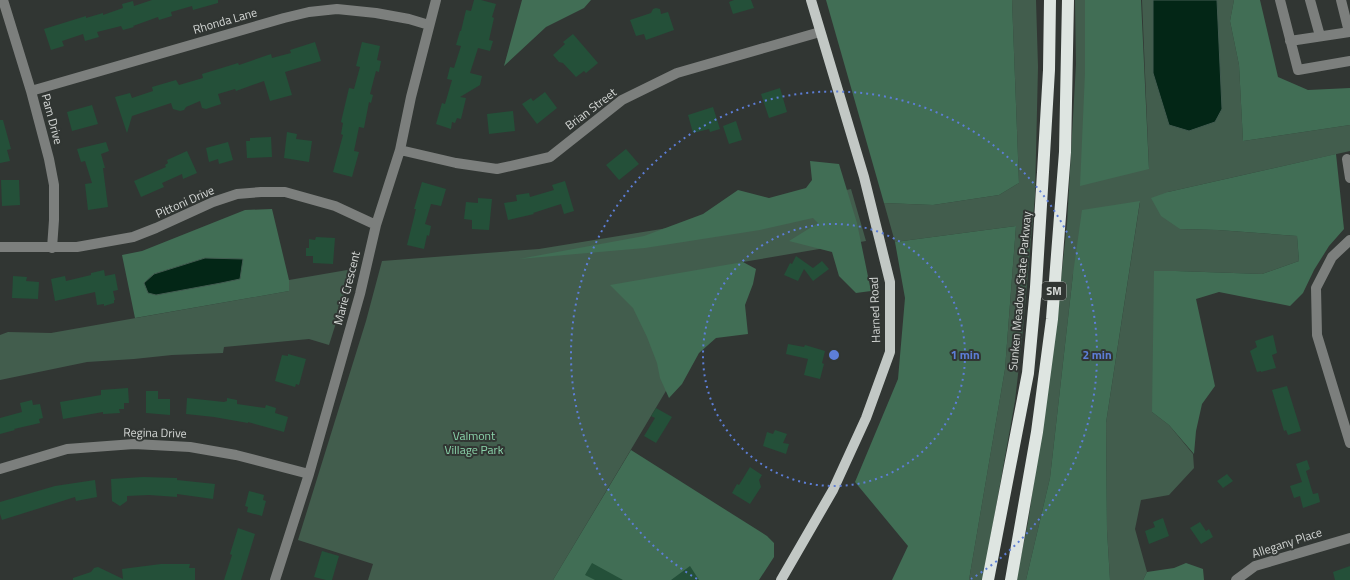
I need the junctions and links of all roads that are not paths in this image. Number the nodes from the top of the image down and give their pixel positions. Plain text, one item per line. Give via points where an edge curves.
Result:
1 (3, 0) edge
2 (436, 0) edge
3 (811, 0) edge
4 (1050, 0) edge
5 (1068, 0) edge
6 (1280, 0) edge
7 (1310, 0) edge
8 (1341, 0) edge
9 (429, 25) junction
10 (820, 32) junction
11 (1350, 32) edge
12 (1320, 36) junction
13 (1290, 41) junction
14 (1350, 61) edge
15 (31, 91) junction
16 (400, 150) junction
17 (1347, 159) dead end
18 (1350, 178) edge
19 (376, 225) junction
20 (1350, 240) edge
21 (0, 247) edge
22 (52, 248) junction
23 (1350, 443) edge
24 (0, 469) edge
25 (309, 474) junction
26 (1350, 538) edge
27 (275, 580) edge
28 (781, 580) edge
29 (988, 580) edge
30 (1011, 580) edge
31 (1236, 580) edge

1 - 15 street, Pam Drive
2 - 9 street, Marie Crescent
3 - 10 main road, Harned Road
4 - 29 highway, Sunken Meadow State Parkway / SM via 1043,172 1028,373
5 - 30 highway, SM via 1065,152 1052,319 1037,432
6 - 13 street
7 - 12 street
8 - 11 street
9 - 15 street, Rhonda Lane via 376,13 337,9 308,12
9 - 16 street, Marie Crescent
10 - 16 street, Brian Street via 677,73 622,100 550,157 497,169
10 - 28 main road, Harned Road via 864,177 890,282 890,352 866,418 833,490
11 - 12 street
12 - 13 street
13 - 14 street via 1298,70
15 - 22 street, Pam Drive via 54,185
16 - 19 street, Marie Crescent
17 - 18 street
19 - 22 street, Pittoni Drive via 335,206 285,192 261,192 237,194 213,202 133,237
19 - 25 street, Marie Crescent via 360,294
20 - 23 street via 1332,257 1316,288 1318,335
21 - 22 street, Pittoni Drive
24 - 25 street, Regina Drive via 67,449 134,444 190,447 236,455
25 - 27 street, Marie Crescent
26 - 31 street, Allegany Place via 1255,566

